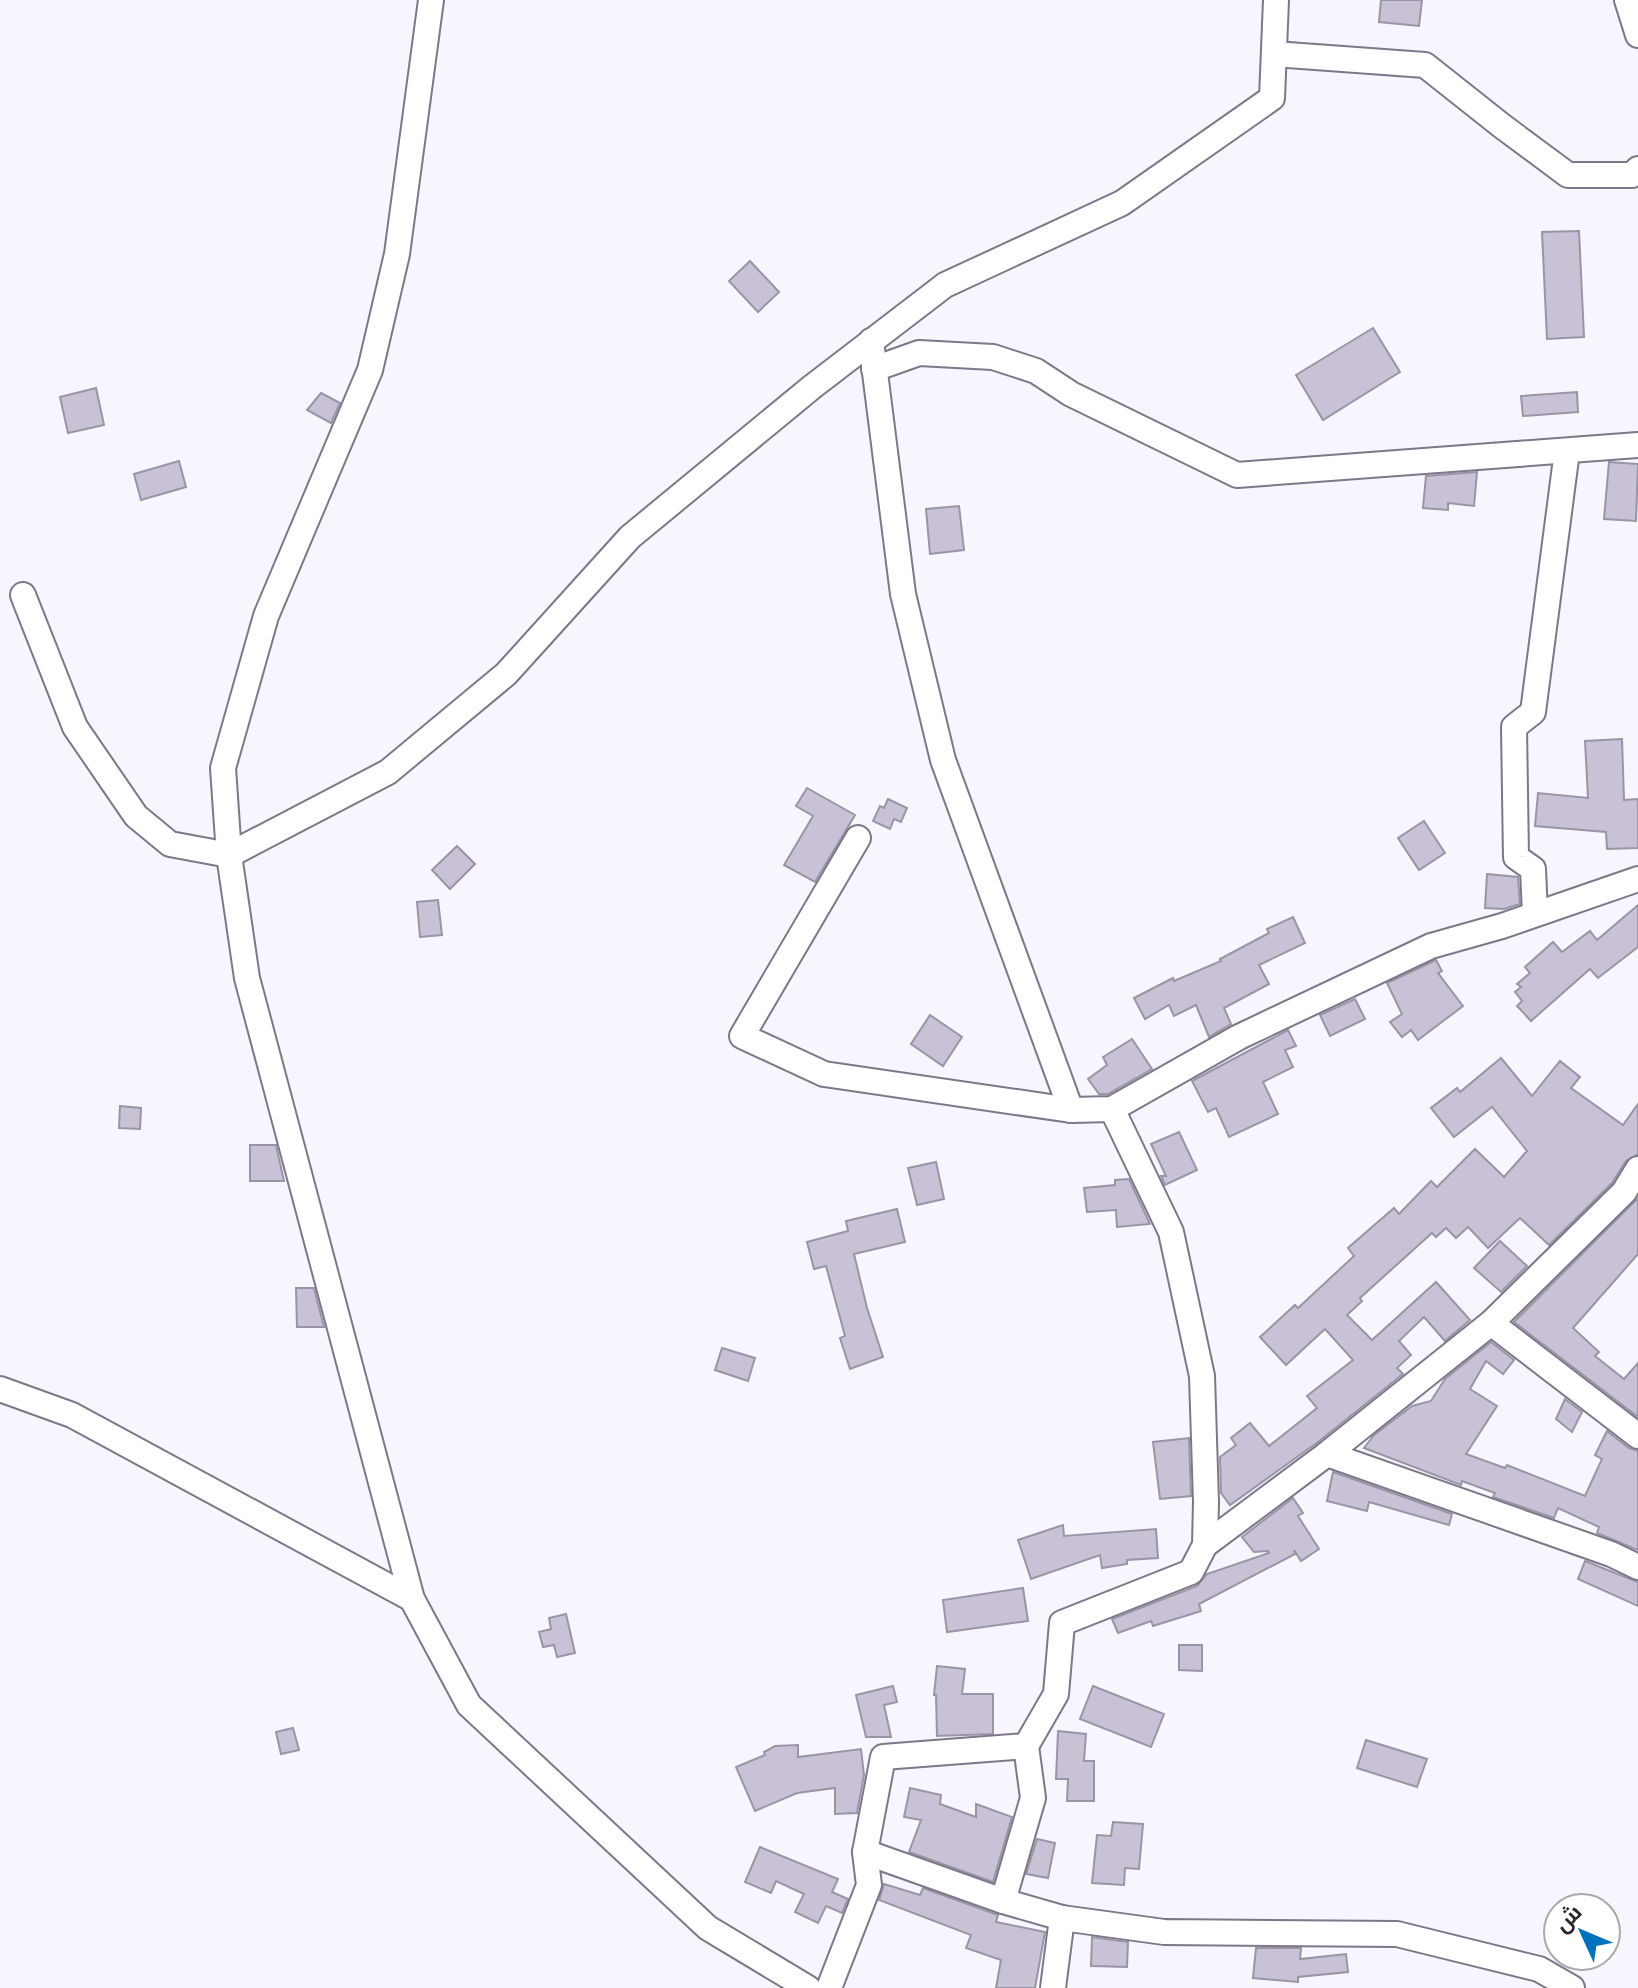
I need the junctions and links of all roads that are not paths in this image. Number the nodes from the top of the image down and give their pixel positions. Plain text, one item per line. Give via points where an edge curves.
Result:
1 (431, 0) edge
2 (1276, 0) edge
3 (1627, 0) edge
4 (1638, 35) edge
5 (1274, 54) junction
6 (1638, 169) edge
7 (871, 341) junction
8 (874, 369) junction
9 (1638, 445) edge
10 (1567, 451) junction
11 (23, 595) dead end
12 (858, 838) dead end
13 (229, 855) junction
14 (1638, 879) edge
15 (1535, 914) junction
16 (1112, 1109) junction
17 (1071, 1110) junction
18 (1638, 1169) edge
19 (1491, 1323) junction
20 (0, 1389) edge
21 (1638, 1436) edge
22 (1327, 1454) junction
23 (1205, 1545) junction
24 (1638, 1567) edge
25 (412, 1599) junction
26 (1026, 1746) junction
27 (865, 1852) junction
28 (1003, 1901) junction
29 (1062, 1918) junction
30 (808, 1988) edge
31 (829, 1988) edge
32 (1053, 1988) edge
33 (1572, 1988) edge

1 - 13 street via 397,254 374,356 266,616 223,768
2 - 5 street
3 - 4 street
5 - 6 street via 1425,65 1568,175 1632,175
5 - 7 street via 1272,98 1122,203 945,285
7 - 8 street
7 - 13 street via 630,537 506,674 388,772
8 - 10 street via 919,353 993,357 1036,371 1071,394 1237,475
8 - 17 street via 903,594 943,760
9 - 10 street
10 - 15 street via 1533,712 1514,727 1516,857 1533,869
11 - 13 street via 75,727 136,816 170,844
12 - 17 street via 742,1036 824,1074
13 - 25 street via 247,978
14 - 15 street
15 - 16 street via 1431,946 1367,975 1239,1037
16 - 17 street
16 - 23 street via 1171,1232 1202,1376
18 - 19 street via 1624,1192
19 - 21 street
19 - 22 street
20 - 25 street via 72,1415
22 - 23 street
22 - 24 street
23 - 26 street via 1191,1572 1062,1623 1056,1694
25 - 30 street via 469,1705 708,1928
26 - 27 street via 883,1757
26 - 28 street via 1033,1798
27 - 28 street
27 - 31 street via 869,1885
28 - 29 street
29 - 32 street
29 - 33 street via 1164,1932 1397,1934 1539,1969

